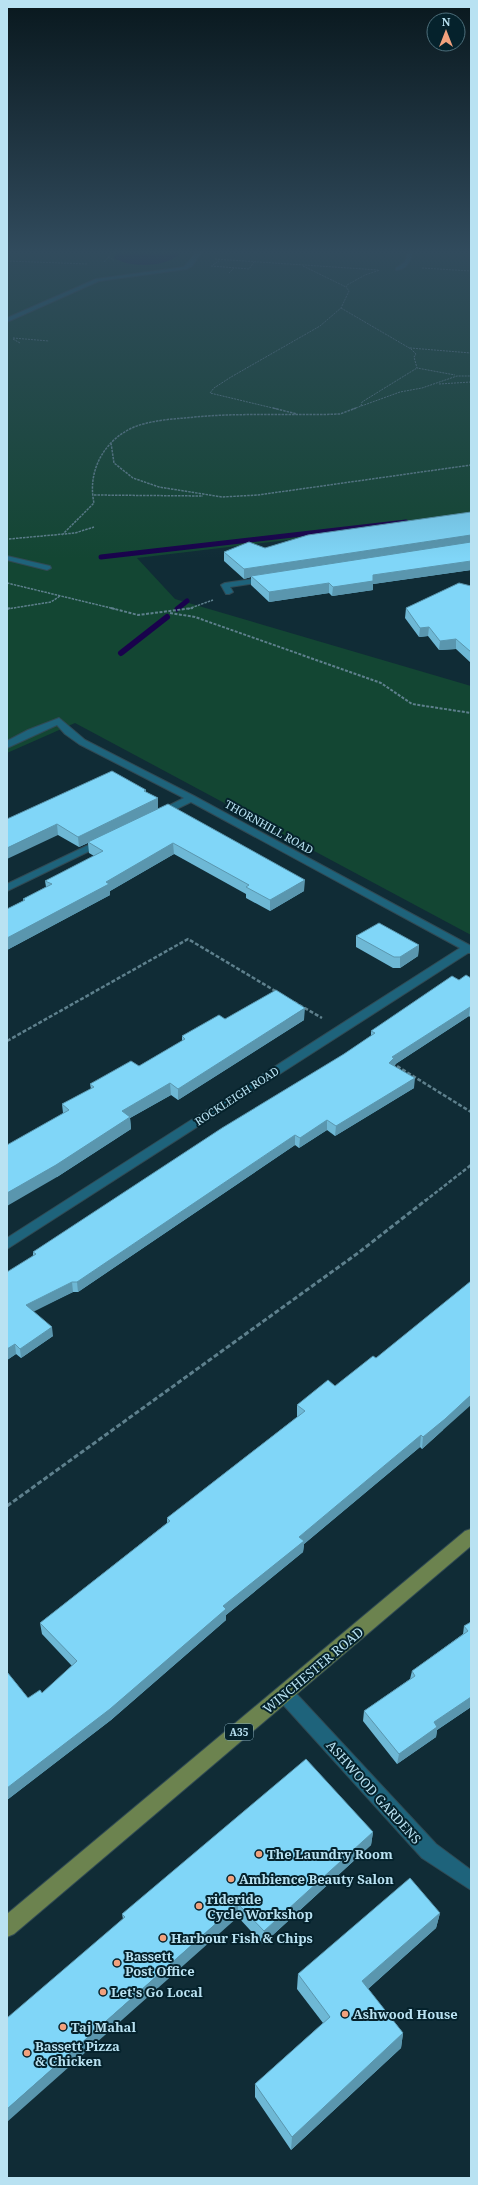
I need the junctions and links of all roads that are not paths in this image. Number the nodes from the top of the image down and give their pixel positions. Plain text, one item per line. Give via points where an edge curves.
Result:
1 (7, 558) edge
2 (47, 568) dead end
3 (272, 578) edge
4 (229, 592) road end
5 (7, 745) edge
6 (191, 798) junction
7 (149, 819) edge
8 (113, 836) edge
9 (7, 888) edge
10 (469, 949) edge
11 (7, 1244) edge
12 (471, 1536) edge
13 (285, 1694) junction
14 (471, 1881) edge
15 (7, 1927) edge

1 - 2 street
3 - 4 street via 225,585
5 - 6 street, THORNHILL ROAD via 59,721 68,732 82,742
6 - 7 street
6 - 10 street, THORNHILL ROAD
8 - 9 street
10 - 11 street, ROCKLEIGH ROAD
12 - 13 main road, WINCHESTER ROAD / A35
13 - 14 street, ASHWOOD GARDENS via 429,1852
13 - 15 main road, WINCHESTER ROAD / A35

